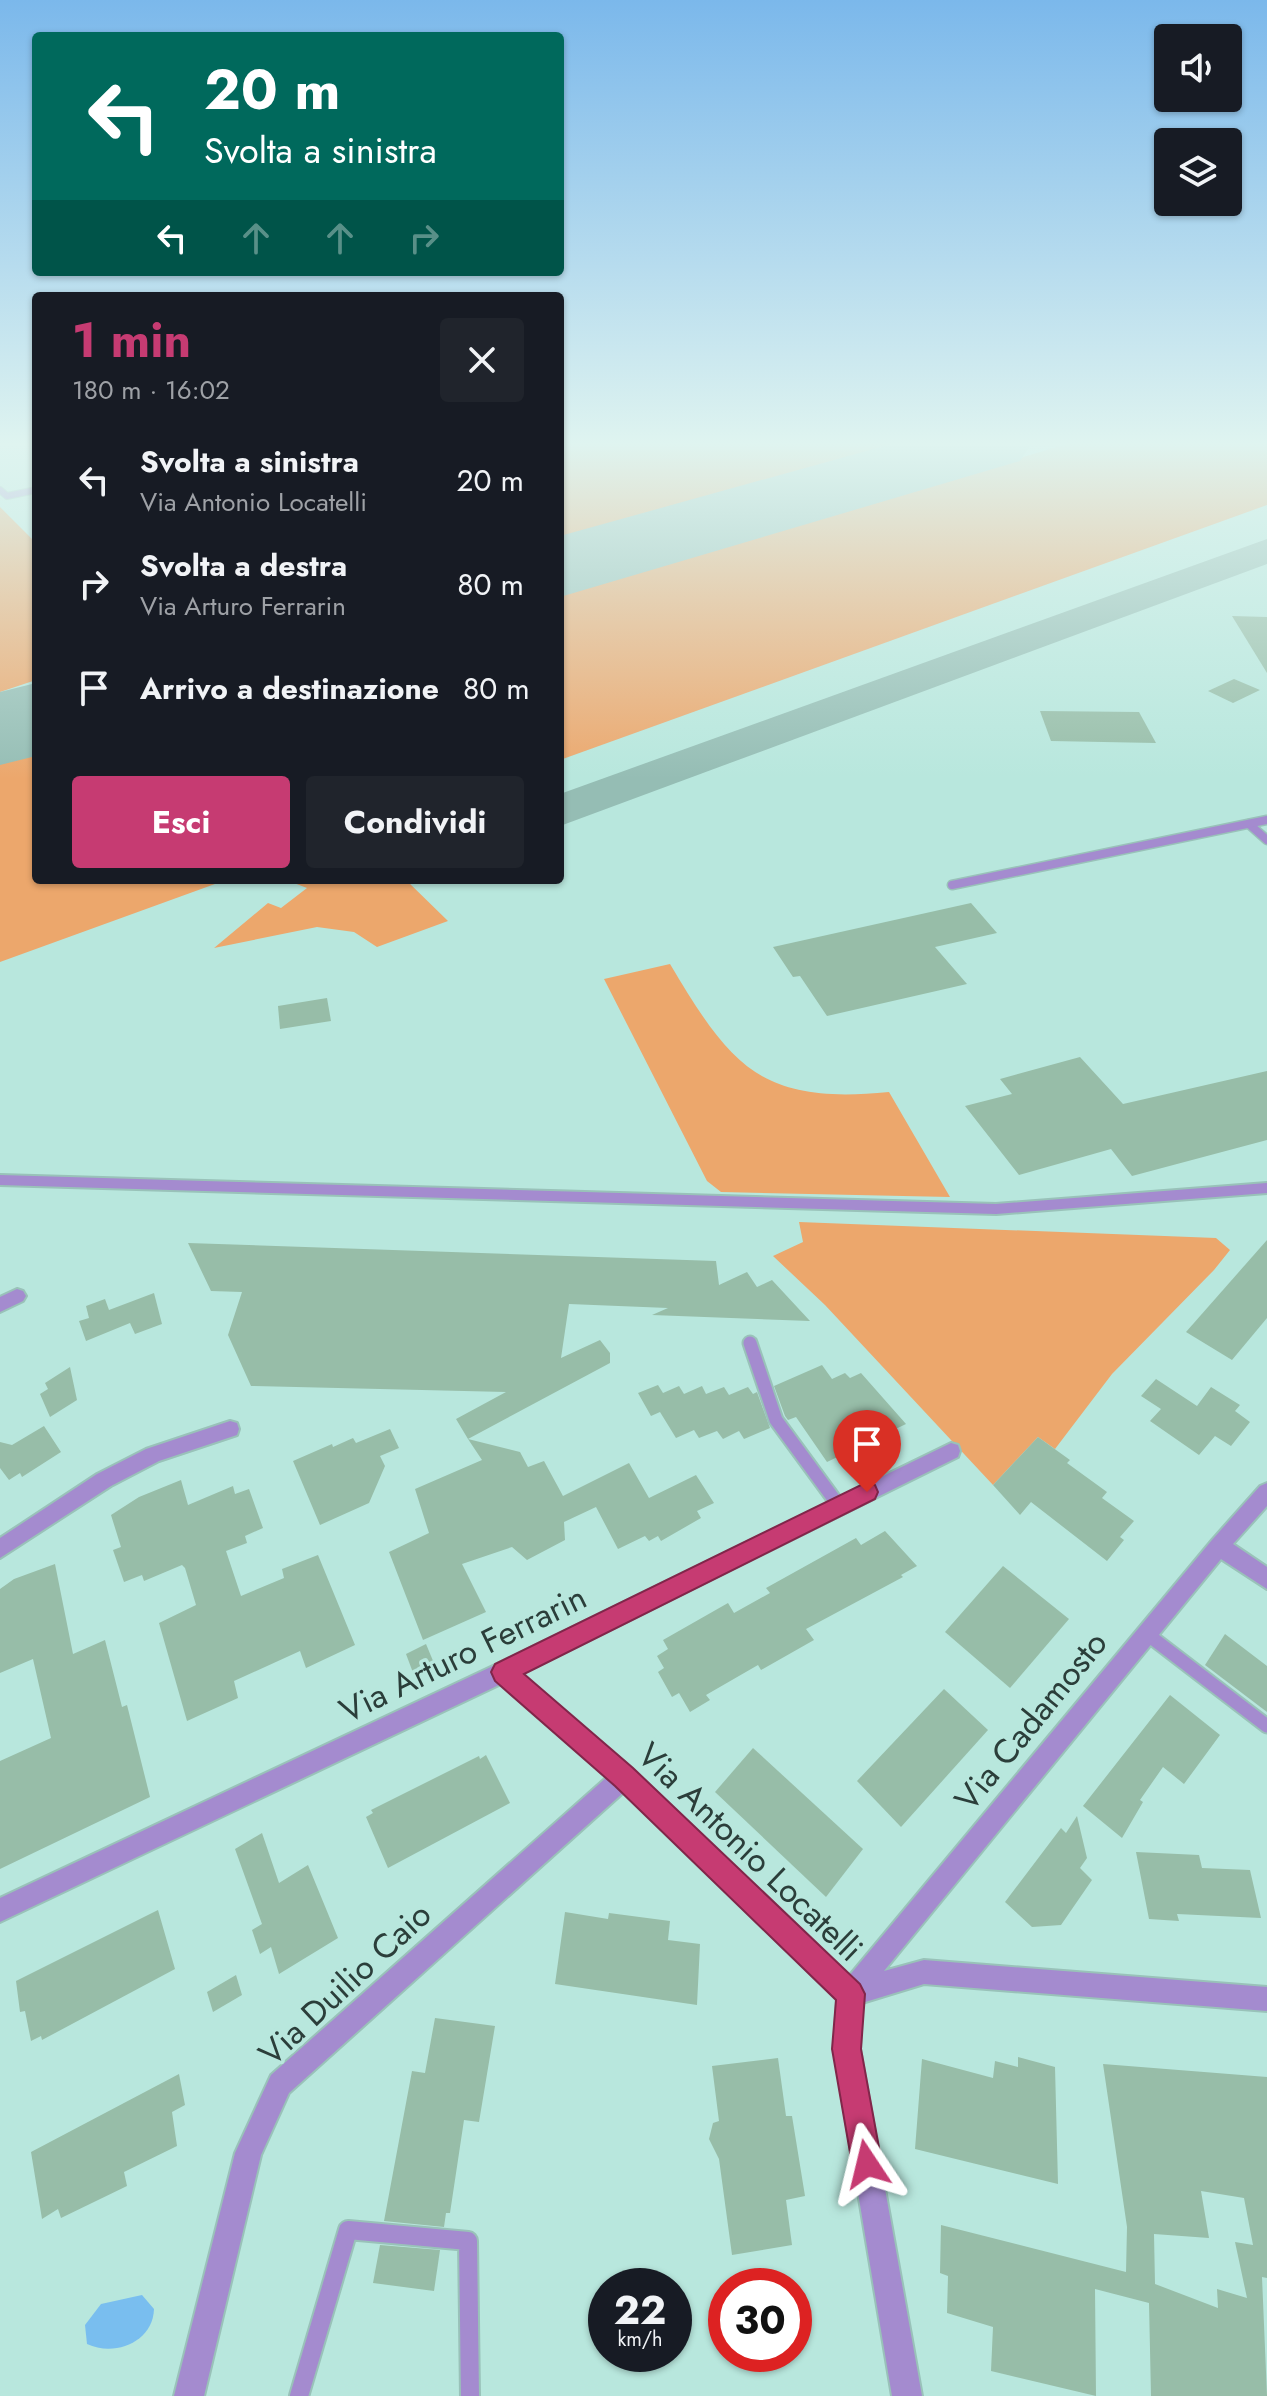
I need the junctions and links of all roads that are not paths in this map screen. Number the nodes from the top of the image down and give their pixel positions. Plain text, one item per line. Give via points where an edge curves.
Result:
1 (1267, 820) edge
2 (1249, 824) junction
3 (1267, 840) edge
4 (952, 885) dead end
5 (0, 1180) edge
6 (1267, 1188) edge
7 (17, 1296) dead end
8 (0, 1305) edge
9 (750, 1343) dead end
10 (230, 1429) dead end
11 (951, 1451) dead end
12 (1267, 1492) edge
13 (839, 1506) junction
14 (1219, 1546) junction
15 (0, 1549) edge
16 (1267, 1579) edge
17 (1147, 1634) junction
18 (503, 1672) junction
19 (1267, 1726) edge
20 (624, 1777) junction
21 (0, 1910) edge
22 (850, 1994) junction
23 (1267, 1999) edge
24 (189, 2396) edge
25 (299, 2396) edge
26 (470, 2396) edge
27 (907, 2396) edge

1 - 2 lane
2 - 3 lane
2 - 4 lane
5 - 6 lane via 996,1209
7 - 8 street
9 - 13 lane via 776,1420
10 - 15 street via 153,1455 104,1480
11 - 13 street, Via Arturo Ferrarin
12 - 14 street, Via Cadamosto
13 - 18 street, Via Arturo Ferrarin
14 - 16 street
14 - 17 street, Via Cadamosto
17 - 19 lane
17 - 22 street, Via Cadamosto
18 - 20 street, Via Antonio Locatelli
18 - 21 street, Via Arturo Ferrarin
20 - 22 street, Via Antonio Locatelli
20 - 24 street, Via Duilio Caio via 280,2084 248,2153
22 - 23 street, Via Antonio Locatelli via 924,1972
22 - 27 street via 847,2049
25 - 26 lane via 348,2230 468,2241

